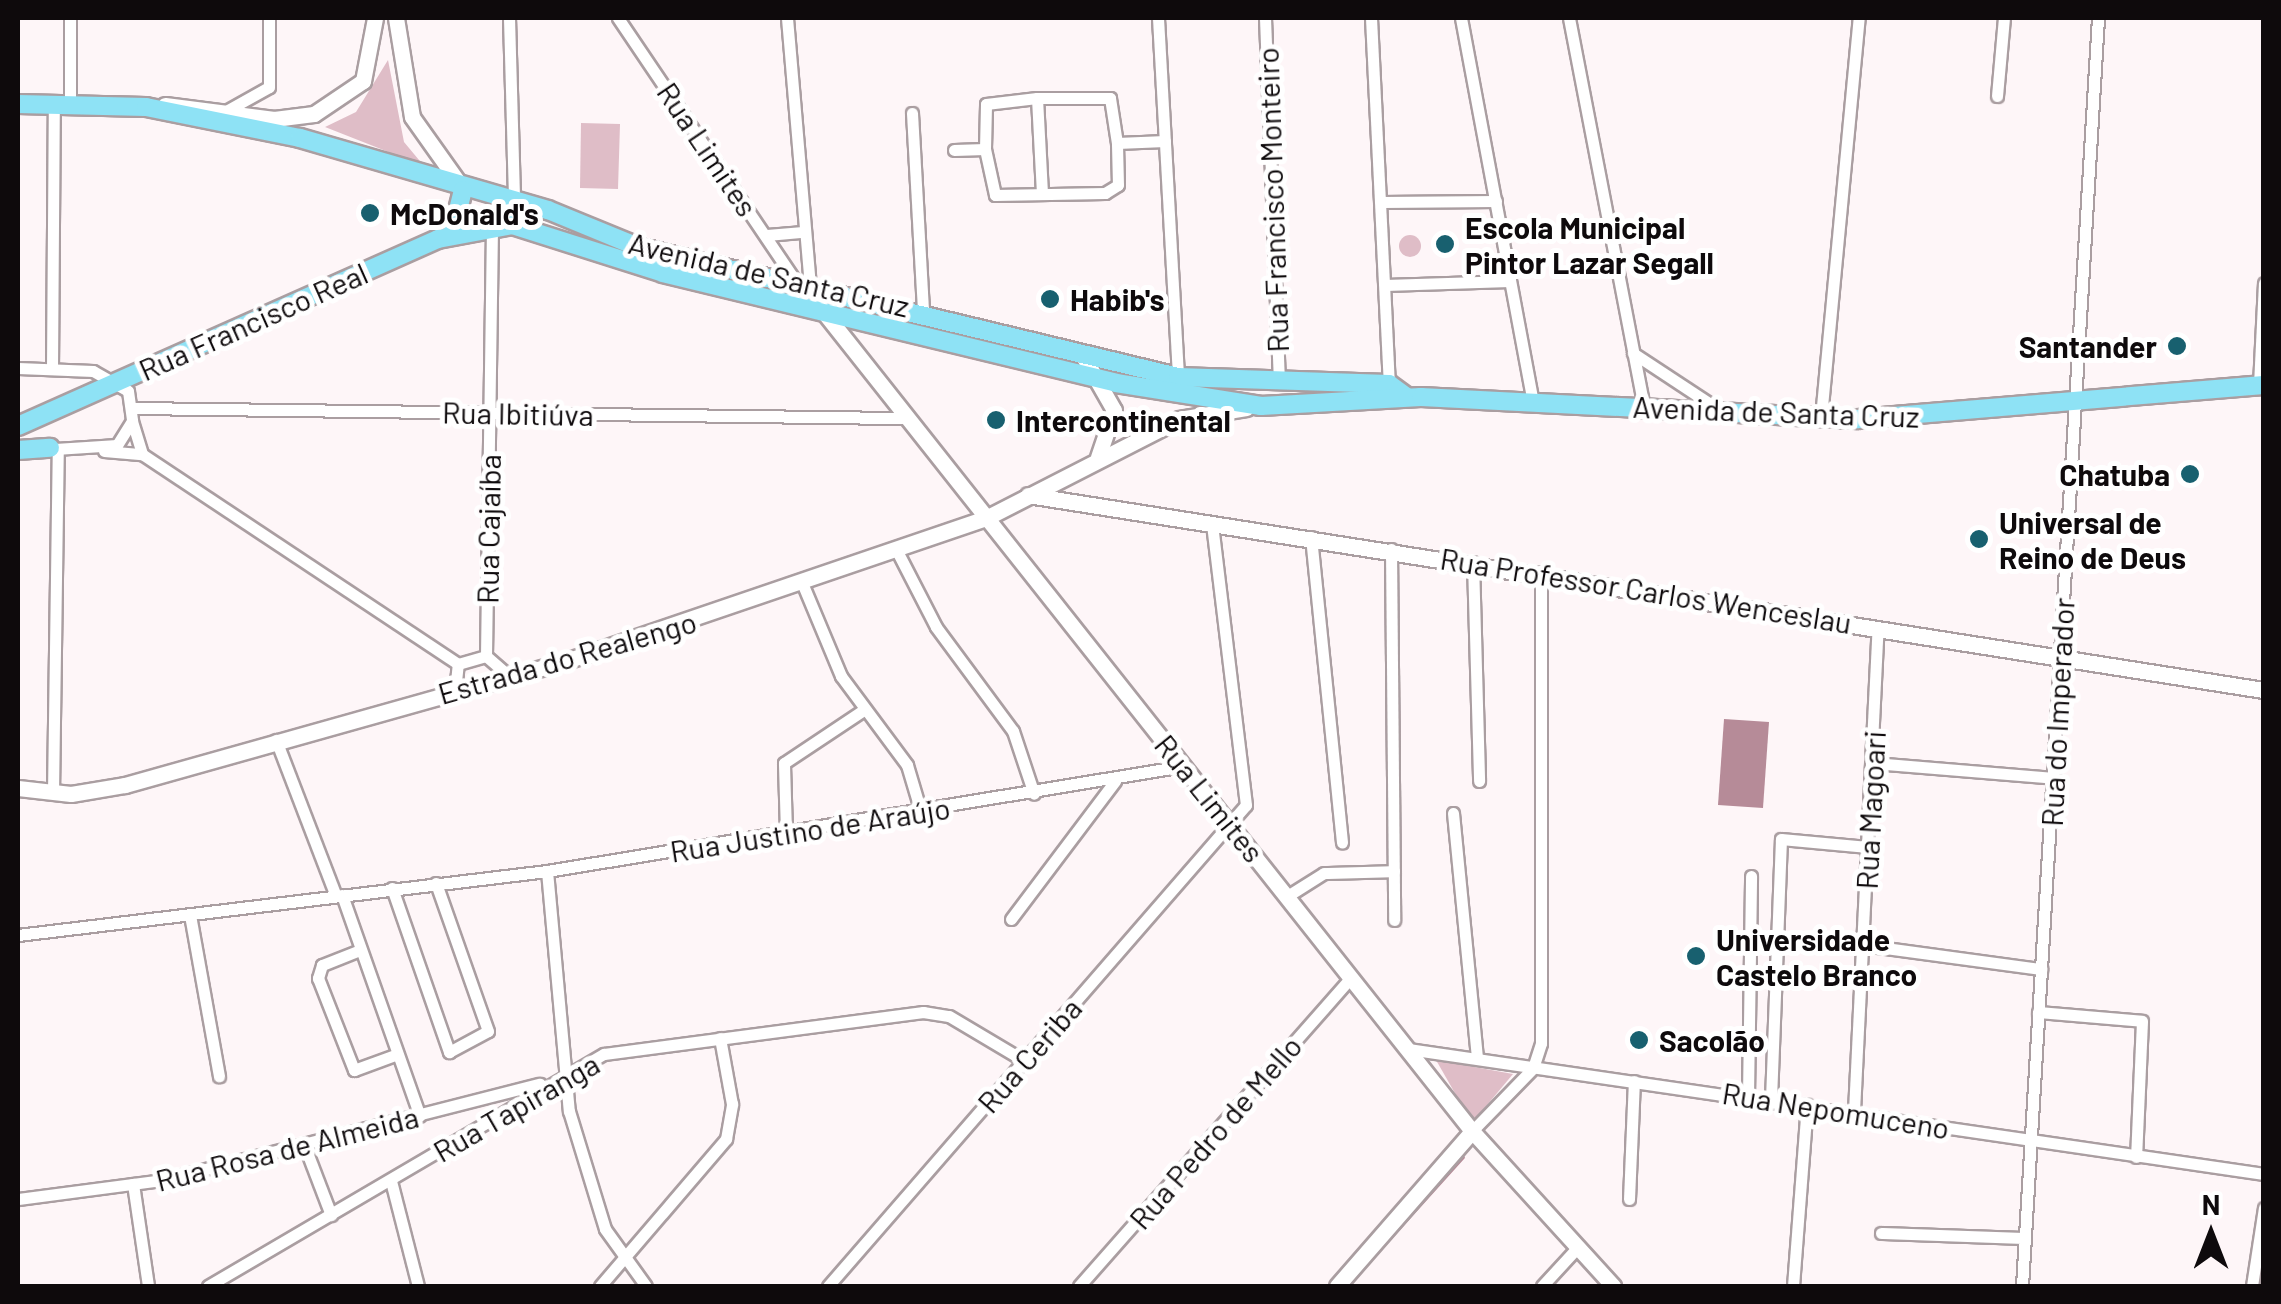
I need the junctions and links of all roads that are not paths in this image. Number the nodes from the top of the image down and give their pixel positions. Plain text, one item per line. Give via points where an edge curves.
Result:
1 (70, 18) edge
2 (268, 18) edge
3 (510, 18) edge
4 (618, 18) edge
5 (788, 18) edge
6 (1158, 18) edge
7 (1265, 18) edge
8 (1371, 18) edge
9 (1462, 18) edge
10 (1568, 18) edge
11 (1859, 18) edge
12 (2004, 18) edge
13 (2098, 18) edge
14 (376, 25) edge
15 (398, 25) edge
16 (1996, 96) dead end
17 (1037, 98) junction
18 (62, 102) junction
19 (18, 104) edge
20 (146, 107) junction
21 (226, 111) junction
22 (912, 114) dead end
23 (1164, 141) junction
24 (1117, 143) junction
25 (985, 149) junction
26 (954, 150) dead end
27 (464, 190) junction
28 (1042, 194) junction
29 (1496, 201) junction
30 (514, 202) junction
31 (1382, 202) junction
32 (492, 226) junction
33 (460, 232) junction
34 (804, 232) junction
35 (767, 235) junction
36 (492, 250) junction
37 (1510, 281) junction
38 (803, 283) junction
39 (2264, 283) edge
40 (1385, 284) junction
41 (816, 303) junction
42 (923, 309) junction
43 (1634, 353) junction
44 (1082, 354) junction
45 (18, 368) edge
46 (52, 369) junction
47 (1178, 377) junction
48 (1100, 379) junction
49 (119, 382) junction
50 (1280, 382) junction
51 (1389, 384) junction
52 (2261, 385) edge
53 (1398, 400) junction
54 (1533, 403) junction
55 (2070, 404) junction
56 (1261, 406) junction
57 (1644, 407) junction
58 (490, 412) junction
59 (1721, 412) junction
60 (133, 415) junction
61 (1821, 417) junction
62 (902, 418) junction
63 (18, 426) edge
64 (18, 439) edge
65 (54, 449) junction
66 (18, 450) edge
67 (104, 451) junction
68 (142, 454) junction
69 (1098, 457) junction
70 (1070, 472) junction
71 (1028, 495) junction
72 (1079, 502) junction
73 (984, 519) junction
74 (1212, 522) junction
75 (1311, 537) junction
76 (1391, 549) junction
77 (897, 551) junction
78 (1473, 562) junction
79 (1541, 572) junction
80 (804, 584) junction
81 (1878, 628) junction
82 (486, 656) junction
83 (2062, 658) junction
84 (458, 664) junction
85 (509, 676) junction
86 (2264, 690) edge
87 (456, 691) junction
88 (862, 710) junction
89 (276, 740) junction
90 (1873, 763) junction
91 (1182, 766) junction
92 (2054, 778) junction
93 (1115, 780) junction
94 (1479, 781) dead end
95 (18, 788) edge
96 (53, 793) junction
97 (1034, 794) junction
98 (921, 812) junction
99 (1454, 813) dead end
100 (1232, 827) junction
101 (786, 832) junction
102 (1342, 842) dead end
103 (1868, 846) junction
104 (1394, 871) junction
105 (547, 872) junction
106 (1752, 876) dead end
107 (436, 883) junction
108 (392, 888) junction
109 (339, 895) junction
110 (1288, 895) junction
111 (190, 915) junction
112 (1011, 919) dead end
113 (1394, 920) dead end
114 (18, 934) edge
115 (1863, 944) junction
116 (360, 950) junction
117 (2041, 969) junction
118 (1351, 977) junction
119 (2038, 1012) junction
120 (720, 1038) junction
121 (1408, 1049) junction
122 (395, 1054) junction
123 (1477, 1057) junction
124 (1023, 1060) junction
125 (1533, 1068) junction
126 (219, 1076) dead end
127 (558, 1078) junction
128 (1634, 1081) junction
129 (1744, 1096) junction
130 (1770, 1099) junction
131 (1807, 1105) junction
132 (1854, 1111) junction
133 (420, 1116) junction
134 (1472, 1131) junction
135 (2031, 1141) junction
136 (304, 1147) junction
137 (2136, 1157) junction
138 (2264, 1174) edge
139 (390, 1181) junction
140 (134, 1184) junction
141 (18, 1199) edge
142 (1629, 1200) dead end
143 (2264, 1208) edge
144 (331, 1214) junction
145 (1881, 1233) dead end
146 (2025, 1238) junction
147 (1577, 1248) junction
148 (622, 1262) junction
149 (1606, 1284) edge
150 (148, 1286) edge
151 (208, 1286) edge
152 (418, 1286) edge
153 (600, 1286) edge
154 (646, 1286) edge
155 (828, 1286) edge
156 (1079, 1286) edge
157 (1337, 1286) edge
158 (1542, 1286) edge
159 (1793, 1286) edge
160 (2022, 1286) edge
161 (2252, 1286) edge

1 - 18 street
2 - 21 street via 269,88
3 - 30 street
4 - 35 street, Rua Limites
5 - 34 street
6 - 23 street
7 - 50 street, Rua Francisco Monteiro
8 - 31 street
9 - 29 street
10 - 43 street
11 - 61 street
12 - 16 street
13 - 55 street, Rua do Imperador
14 - 21 street via 362,82 332,106 286,119
15 - 27 street via 412,117
17 - 24 street via 1110,98
17 - 25 street via 986,104
17 - 28 street
18 - 19 main road, Avenida de Santa Cruz
18 - 20 main road, Avenida de Santa Cruz
18 - 46 street
20 - 21 street
20 - 27 main road, Avenida de Santa Cruz via 324,144
22 - 42 street
23 - 24 street
23 - 47 street
24 - 28 street via 1116,189
25 - 26 street
25 - 28 street via 990,194
27 - 30 main road, Avenida de Santa Cruz
27 - 33 main road
29 - 31 street
29 - 37 street
30 - 38 main road, Avenida de Santa Cruz via 638,247
31 - 40 street
32 - 33 main road, Rua Francisco Real
32 - 36 street, Rua Cajaíba
32 - 41 main road, Avenida de Santa Cruz via 528,226 663,272
33 - 36 street
33 - 49 main road, Rua Francisco Real
34 - 35 street
34 - 38 street
35 - 38 street, Rua Limites
36 - 58 street, Rua Cajaíba
37 - 40 street
37 - 54 street
38 - 42 main road, Avenida de Santa Cruz
39 - 52 street
40 - 51 street
41 - 48 main road, Avenida de Santa Cruz
41 - 62 street, Rua Limites
42 - 44 main road, Avenida de Santa Cruz
43 - 57 street
43 - 59 street
44 - 47 main road, Avenida de Santa Cruz
44 - 48 street
45 - 46 street
46 - 49 street
47 - 50 main road, Avenida de Santa Cruz
48 - 56 main road, Avenida de Santa Cruz
48 - 69 street via 1114,424
49 - 60 street
49 - 63 main road, Rua Francisco Real
50 - 51 main road, Avenida de Santa Cruz
51 - 53 main road
52 - 55 main road, Avenida de Santa Cruz
53 - 54 main road, Avenida de Santa Cruz
53 - 56 main road, Avenida de Santa Cruz
54 - 57 main road, Avenida de Santa Cruz
55 - 61 main road, Avenida de Santa Cruz
55 - 83 street, Rua do Imperador
56 - 69 street, Estrada do Realengo via 1178,419
57 - 59 main road, Avenida de Santa Cruz
58 - 60 street, Rua Ibitiúva
58 - 62 street, Rua Ibitiúva
58 - 82 street, Rua Cajaíba
59 - 61 main road, Avenida de Santa Cruz
60 - 67 street
60 - 68 street
62 - 73 street, Rua Limites
64 - 65 street
65 - 66 main road
65 - 67 street
65 - 96 street
67 - 68 street
68 - 84 street
69 - 70 street, Estrada do Realengo
70 - 71 street, Estrada do Realengo
70 - 72 street via 1065,488
71 - 72 street, Rua Professor Carlos Wenceslau
71 - 73 street, Estrada do Realengo
72 - 74 street, Rua Professor Carlos Wenceslau
73 - 77 street, Estrada do Realengo
73 - 91 street, Rua Limites
74 - 75 street, Rua Professor Carlos Wenceslau
74 - 100 street via 1250,794
75 - 76 street, Rua Professor Carlos Wenceslau
75 - 102 street
76 - 78 street, Rua Professor Carlos Wenceslau
76 - 104 street
77 - 80 street, Estrada do Realengo
77 - 97 street via 936,627 1012,731
78 - 79 street, Rua Professor Carlos Wenceslau
78 - 94 street
79 - 81 street, Rua Professor Carlos Wenceslau
79 - 125 street via 1541,1032
80 - 85 street, Estrada do Realengo
80 - 88 street
81 - 83 street, Rua Professor Carlos Wenceslau
81 - 90 street, Rua Magoari
82 - 84 street
82 - 85 street
83 - 86 street, Rua Professor Carlos Wenceslau
83 - 92 street, Rua do Imperador
84 - 87 street
85 - 87 street, Estrada do Realengo
87 - 89 street, Estrada do Realengo
88 - 98 street via 907,766
88 - 101 street via 784,762
89 - 96 street, Estrada do Realengo via 125,784
89 - 109 street
90 - 92 street
90 - 103 street, Rua Magoari
91 - 93 street, Rua Justino de Araújo
91 - 100 street, Rua Limites
92 - 117 street, Rua do Imperador
93 - 97 street, Rua Justino de Araújo
93 - 112 street
95 - 96 street, Estrada do Realengo
97 - 98 street, Rua Justino de Araújo
98 - 101 street, Rua Justino de Araújo
99 - 123 street
100 - 110 street, Rua Limites
100 - 124 street, Rua Ceriba
101 - 105 street, Rua Justino de Araújo
103 - 115 street, Rua Magoari
103 - 130 street, Rua Magoari via 1818,836 1782,840
104 - 110 street via 1324,873
104 - 113 street
105 - 107 street, Rua Justino de Araújo
105 - 127 street
106 - 129 street
107 - 108 street, Rua Justino de Araújo
107 - 108 street via 488,1031 449,1052
108 - 109 street, Rua Justino de Araújo
109 - 111 street, Rua Justino de Araújo
109 - 116 street
110 - 118 street, Rua Limites
111 - 114 street, Rua Justino de Araújo
111 - 126 street
115 - 117 street
115 - 132 street, Rua Magoari
116 - 122 street
116 - 122 street via 322,965 318,978 354,1070
117 - 119 street, Rua do Imperador
118 - 121 street, Rua Limites
118 - 156 street, Rua Pedro de Mello
119 - 135 street, Rua do Imperador
119 - 137 street via 2142,1021
120 - 124 street, Rua Tapiranga via 935,1012
120 - 127 street, Rua Tapiranga via 604,1054
120 - 148 street via 732,1104 726,1139
121 - 123 street, Rua Nepomuceno
121 - 134 street, Rua Limites
122 - 133 street
123 - 125 street, Rua Nepomuceno
124 - 155 street, Rua Ceriba
125 - 128 street, Rua Nepomuceno
125 - 134 street
127 - 133 street, Rua Rosa de Almeida
127 - 139 street, Rua Tapiranga
127 - 148 street
128 - 129 street, Rua Nepomuceno
128 - 142 street
129 - 130 street, Rua Nepomuceno
130 - 131 street, Rua Nepomuceno
131 - 132 street, Rua Nepomuceno
131 - 159 street
132 - 135 street, Rua Nepomuceno
133 - 136 street, Rua Rosa de Almeida
134 - 147 street, Rua Limites
134 - 157 street
135 - 137 street, Rua Nepomuceno
135 - 146 street, Rua do Imperador
136 - 140 street, Rua Rosa de Almeida
136 - 144 street
137 - 138 street, Rua Nepomuceno
139 - 144 street, Rua Tapiranga
139 - 152 street
140 - 141 street, Rua Rosa de Almeida
140 - 150 street
143 - 161 street
144 - 151 street, Rua Tapiranga
145 - 146 street
146 - 160 street, Rua do Imperador
147 - 149 street, Rua Limites
147 - 158 street
148 - 153 street
148 - 154 street

